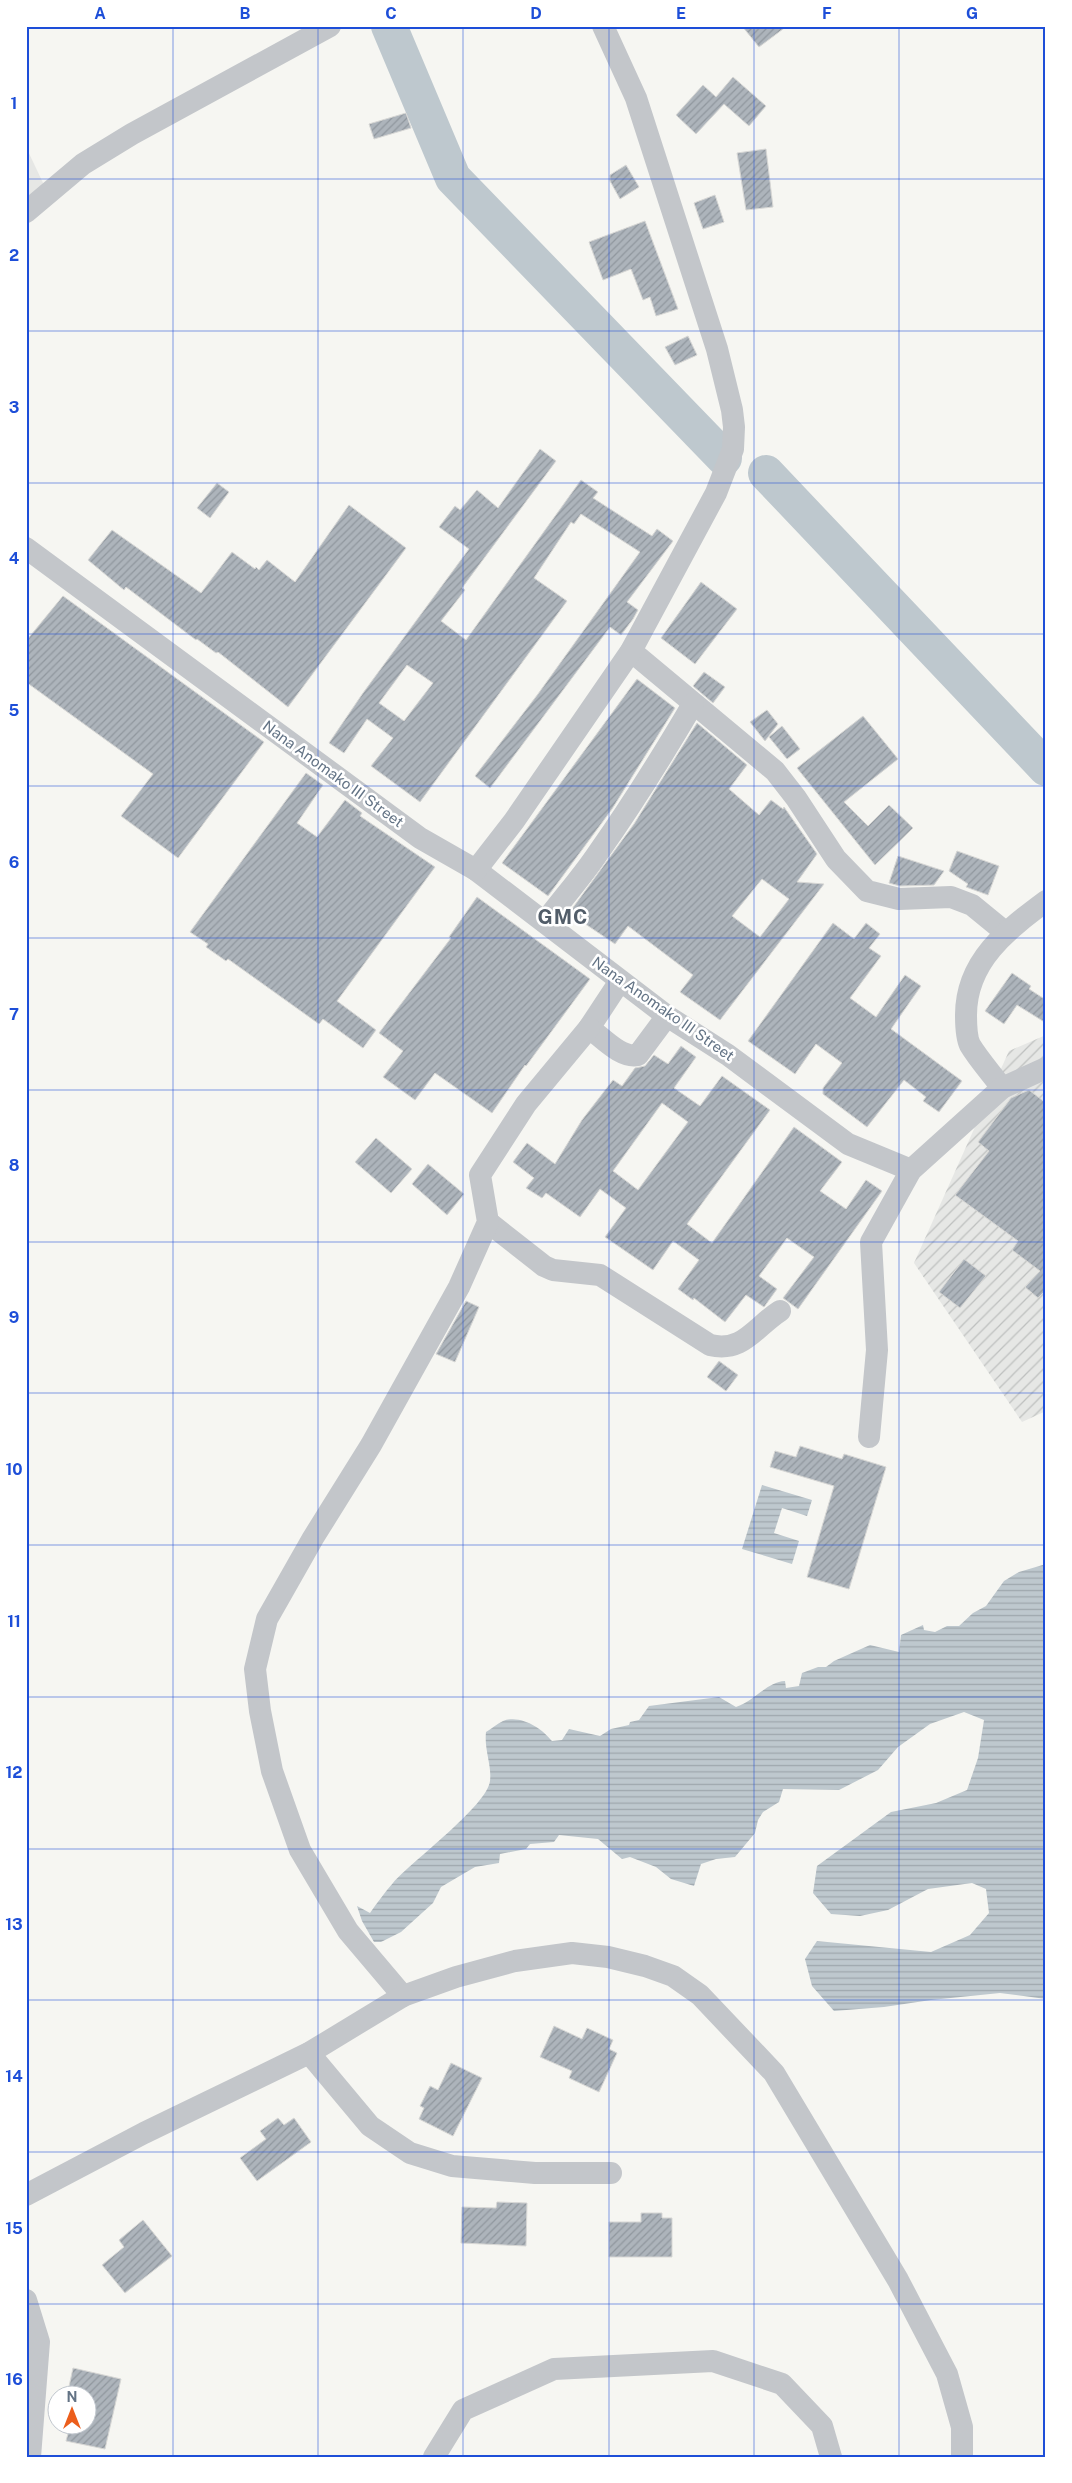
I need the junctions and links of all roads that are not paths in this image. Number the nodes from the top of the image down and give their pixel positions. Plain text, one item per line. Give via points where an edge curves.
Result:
1 (330, 26) edge
2 (603, 26) edge
3 (26, 212) edge
4 (26, 548) edge
5 (631, 651) junction
6 (693, 704) junction
7 (476, 870) junction
8 (1046, 901) edge
9 (545, 922) junction
10 (1005, 932) junction
11 (620, 981) junction
12 (667, 1016) junction
13 (589, 1028) junction
14 (1046, 1068) edge
15 (1002, 1088) junction
16 (911, 1170) junction
17 (488, 1222) junction
18 (780, 1311) dead end
19 (869, 1437) dead end
20 (403, 1996) junction
21 (309, 2053) junction
22 (611, 2173) dead end
23 (26, 2195) edge
24 (26, 2300) edge
25 (30, 2457) edge
26 (434, 2457) edge
27 (831, 2457) edge
28 (962, 2457) edge

1 - 3 street via 132,134 83,164
2 - 5 street via 636,98 718,349 734,427 733,449 716,493
4 - 7 street, Nana Anomako III Street via 420,838
5 - 6 street
5 - 7 street via 514,821
6 - 9 street via 621,820
6 - 10 street via 775,771 830,852 867,891 899,899 951,897 972,905
7 - 9 street, Nana Anomako III Street
8 - 10 street
9 - 11 street, Nana Anomako III Street
10 - 15 street via 978,965 966,1004 969,1044
11 - 12 street, Nana Anomako III Street
11 - 13 street
12 - 13 street via 638,1055 632,1056
12 - 16 street, Nana Anomako III Street via 728,1055 848,1144
13 - 17 street via 526,1104 480,1175
14 - 15 street
15 - 16 street
16 - 19 street via 871,1242 877,1350
17 - 18 street via 544,1266 553,1270 600,1275 710,1344 724,1348 733,1346 752,1335
17 - 20 street via 459,1287 418,1361 267,1619 255,1669 272,1771 300,1850 348,1931
20 - 21 street
20 - 28 street via 515,1961 572,1953 645,1966 673,1976 700,1995 774,2073 898,2280 947,2374 962,2427
21 - 22 street via 370,2126 410,2153 452,2166 535,2173
21 - 23 street
24 - 25 street via 39,2342
26 - 27 street via 462,2410 554,2369 713,2361 782,2384 822,2426

